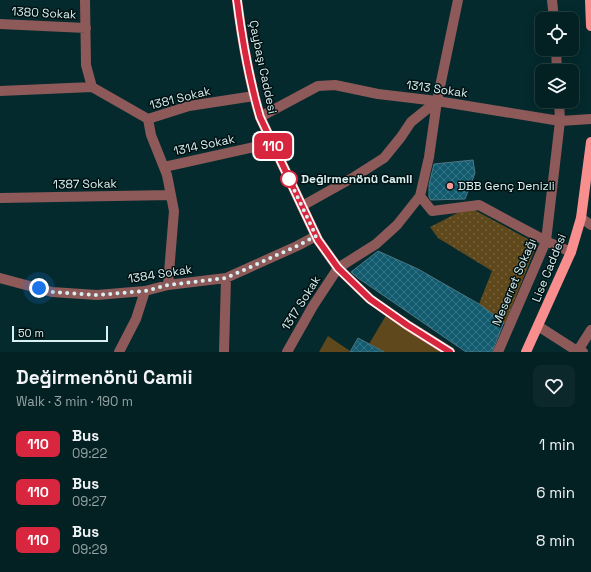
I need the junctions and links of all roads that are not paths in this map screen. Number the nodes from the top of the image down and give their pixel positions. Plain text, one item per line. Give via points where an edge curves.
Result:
1 (85, 0) edge
2 (237, 0) edge
3 (458, 0) edge
4 (552, 0) edge
5 (590, 0) edge
6 (553, 12) edge
7 (0, 24) edge
8 (591, 26) edge
9 (86, 28) junction
10 (92, 87) junction
11 (0, 91) edge
12 (254, 96) junction
13 (437, 101) junction
14 (559, 108) edge
15 (260, 117) junction
16 (148, 119) junction
17 (591, 119) edge
18 (560, 121) junction
19 (591, 142) edge
20 (272, 143) junction
21 (164, 167) junction
22 (589, 180) edge
23 (171, 195) junction
24 (420, 196) junction
25 (0, 198) edge
26 (302, 206) junction
27 (581, 218) junction
28 (591, 225) edge
29 (316, 236) junction
30 (546, 241) junction
31 (571, 252) junction
32 (338, 268) junction
33 (0, 278) edge
34 (226, 278) junction
35 (168, 285) junction
36 (145, 291) junction
37 (538, 326) junction
38 (591, 330) edge
39 (118, 352) edge
40 (224, 352) edge
41 (287, 352) edge
42 (450, 352) edge
43 (498, 352) edge
44 (526, 352) edge
45 (579, 352) edge

1 - 9 street
2 - 12 main road, Çaybaşı Caddesi
3 - 13 street
4 - 6 street
5 - 8 main road
7 - 9 street, 1380 Sokak
9 - 10 street via 86,65
10 - 11 street
10 - 16 street, 1381 Sokak
12 - 15 main road, Çaybaşı Caddesi
12 - 16 street, 1381 Sokak via 189,106
13 - 15 street, 1313 Sokak via 378,94 335,85 318,86
13 - 18 street, 1313 Sokak
13 - 24 street
13 - 26 street via 411,122 384,158
14 - 18 street, Meserret Sokağı
15 - 20 main road, Çaybaşı Caddesi
16 - 21 street via 151,135
17 - 18 street, 1313 Sokak
18 - 30 street, Meserret Sokağı
19 - 22 main road, Lise Caddesi
20 - 21 street, 1314 Sokak
20 - 26 main road, Çaybaşı Caddesi
21 - 23 street
22 - 27 main road, Lise Caddesi
23 - 25 street, 1387 Sokak
23 - 35 street via 174,211
24 - 30 street via 432,211 478,205
24 - 32 street via 397,225 376,244
26 - 29 main road, Çaybaşı Caddesi
27 - 28 street
27 - 31 main road, Lise Caddesi
29 - 32 main road, Çaybaşı Caddesi
29 - 34 street, 1384 Sokak
30 - 31 street
30 - 43 street, Meserret Sokağı
31 - 37 main road, Lise Caddesi
32 - 41 street, 1317 Sokak
32 - 42 main road, Çaybaşı Caddesi via 370,299
33 - 36 street, 1384 Sokak via 52,292 97,295
34 - 35 street, 1384 Sokak
34 - 40 street
35 - 36 street, 1384 Sokak
36 - 39 street via 136,319
37 - 44 main road, Lise Caddesi
37 - 45 street
38 - 45 street

